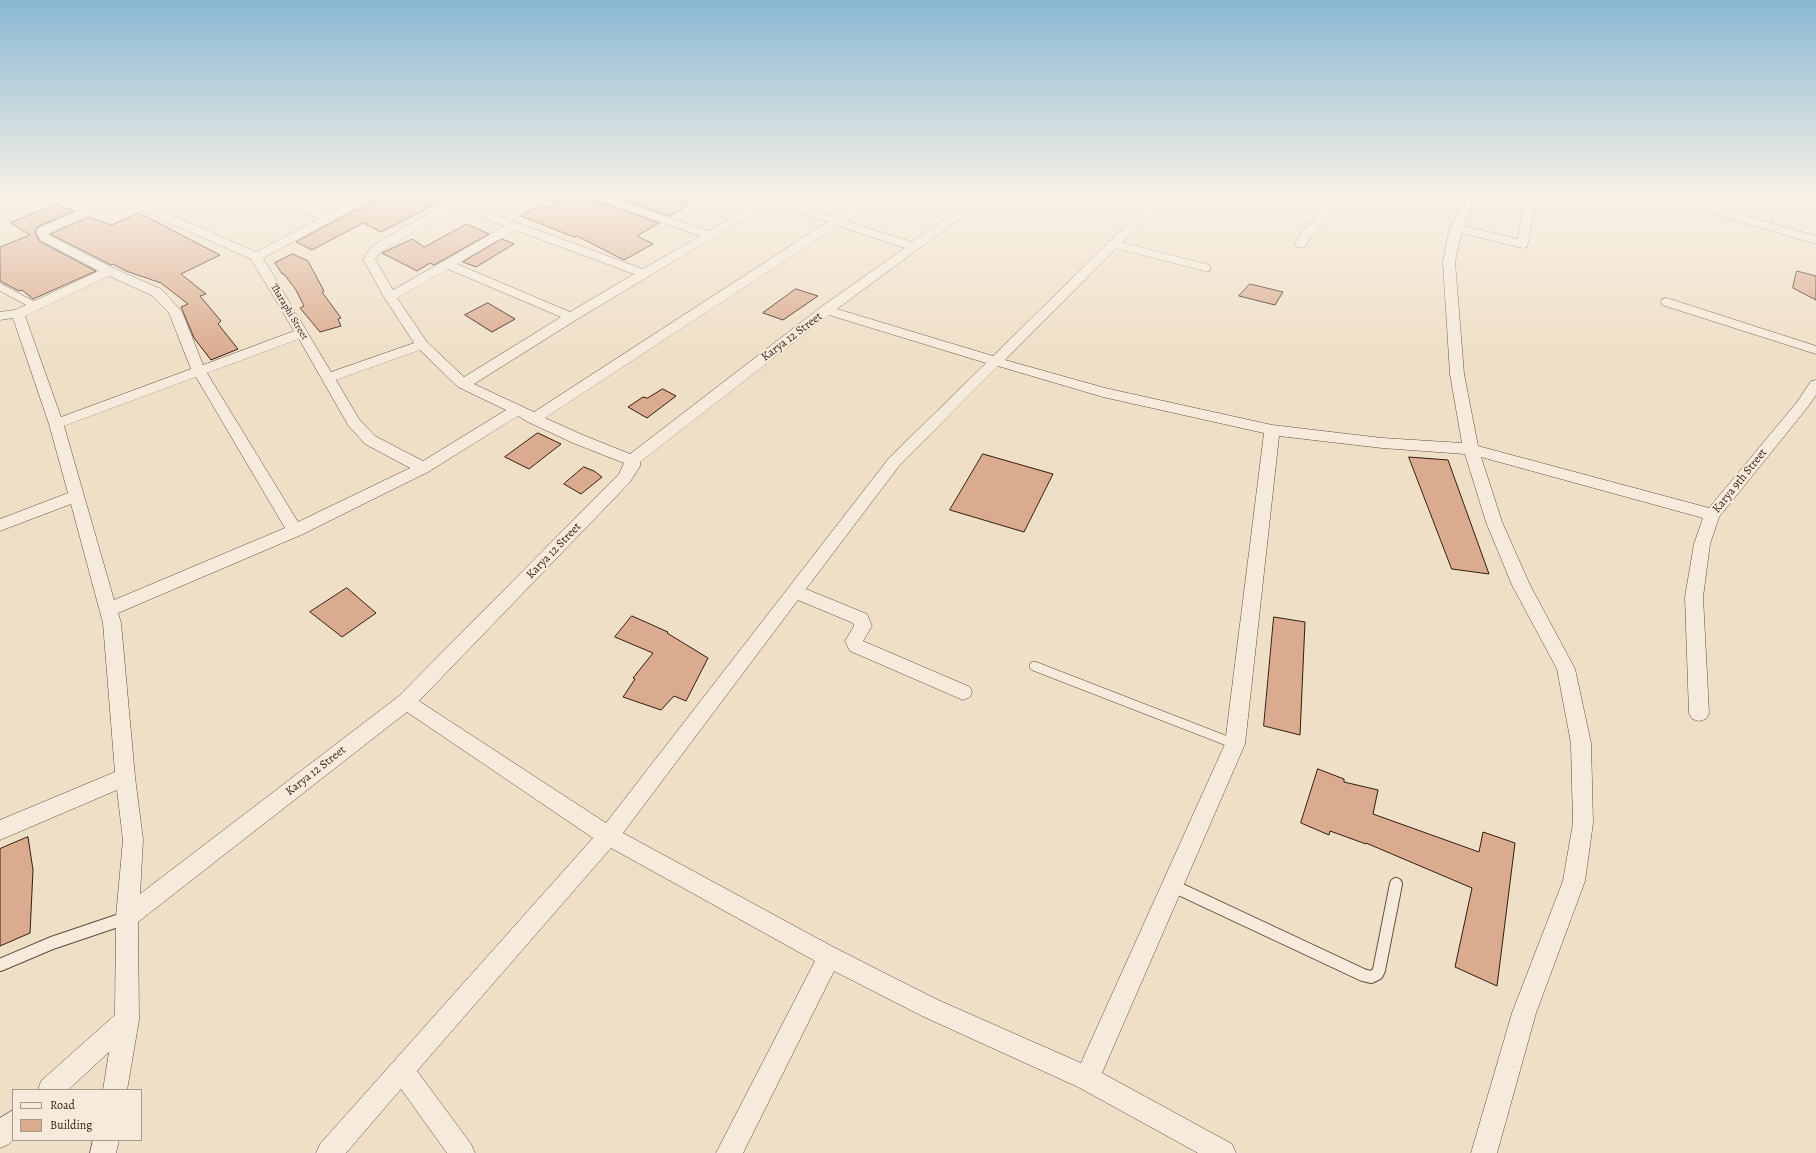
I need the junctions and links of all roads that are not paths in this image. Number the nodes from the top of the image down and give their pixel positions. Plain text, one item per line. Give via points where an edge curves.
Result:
1 (67, 249) edge
2 (238, 249) edge
3 (271, 249) edge
4 (376, 249) edge
5 (474, 249) edge
6 (578, 249) edge
7 (687, 249) edge
8 (796, 249) edge
9 (911, 249) edge
10 (1109, 249) edge
11 (1133, 249) edge
12 (1452, 249) edge
13 (256, 257) junction
14 (448, 264) junction
15 (1207, 268) dead end
16 (109, 271) junction
17 (645, 274) junction
18 (0, 287) edge
19 (390, 297) junction
20 (1667, 302) dead end
21 (35, 306) junction
22 (826, 310) junction
23 (9, 315) edge
24 (571, 317) junction
25 (302, 334) junction
26 (422, 345) junction
27 (1816, 350) edge
28 (997, 360) junction
29 (199, 371) junction
30 (328, 378) junction
31 (463, 384) junction
32 (1816, 385) edge
33 (515, 410) junction
34 (533, 419) junction
35 (56, 424) junction
36 (1272, 430) junction
37 (1471, 449) junction
38 (632, 460) junction
39 (423, 468) junction
40 (77, 496) junction
41 (1712, 515) junction
42 (0, 525) edge
43 (295, 531) junction
44 (795, 592) junction
45 (109, 609) junction
46 (1034, 666) dead end
47 (963, 692) dead end
48 (406, 702) junction
49 (1699, 713) dead end
50 (1236, 744) junction
51 (125, 778) junction
52 (0, 830) edge
53 (608, 836) junction
54 (1396, 884) dead end
55 (1173, 886) junction
56 (127, 917) junction
57 (829, 957) junction
58 (0, 964) edge
59 (128, 1020) junction
60 (402, 1070) junction
61 (1087, 1078) junction
62 (51, 1089) edge
63 (115, 1089) edge
64 (12, 1124) edge
65 (0, 1135) edge
66 (106, 1141) edge
67 (103, 1153) edge
68 (329, 1153) edge
69 (462, 1153) edge
70 (729, 1153) edge
71 (1223, 1153) edge
72 (1484, 1153) edge

1 - 16 street
2 - 13 street
3 - 13 street
4 - 19 street via 369,259
5 - 14 street
6 - 17 street
7 - 17 street
8 - 34 street
9 - 22 street, Karya 12 Street
10 - 28 street
11 - 15 lane
12 - 37 street via 1449,262 1450,292 1456,374
13 - 25 street, Tharaphi Street
14 - 19 street
14 - 24 street
16 - 21 street
16 - 29 street via 156,292 175,312
17 - 24 street
18 - 21 lane
19 - 26 street
20 - 27 street
21 - 23 street
22 - 28 street
22 - 38 street, Karya 12 Street
23 - 35 street
24 - 31 street
25 - 29 street
25 - 30 street, Tharaphi Street
26 - 30 street
26 - 31 street
28 - 36 street via 1103,392
28 - 44 street via 894,462
29 - 35 street
29 - 43 street
30 - 39 street, Tharaphi Street via 353,422 370,440
31 - 33 street
32 - 41 street, Karya 9th Street
33 - 34 street
33 - 39 street
34 - 38 street
35 - 40 street
36 - 37 street via 1382,444
36 - 50 street
37 - 41 street via 1681,504
37 - 72 street via 1494,522 1515,571 1566,669 1581,743 1583,823 1574,881 1524,1013
38 - 48 street, Karya 12 Street via 632,466 625,478
39 - 43 street
40 - 42 street
40 - 45 street
41 - 49 street, Karya 9th Street via 1702,544 1694,597
43 - 45 street
44 - 47 street via 860,619 863,626 854,641 856,646
44 - 53 street
45 - 51 street
46 - 50 lane
48 - 53 street
48 - 56 street, Karya 12 Street
50 - 55 street
51 - 52 street
51 - 56 street via 133,840
53 - 57 street
53 - 60 street
54 - 55 lane via 1380,970 1371,977
55 - 61 street
56 - 58 lane
56 - 59 street
57 - 61 street via 930,1008
57 - 70 street
59 - 62 street
59 - 63 street
60 - 68 street
60 - 69 street
61 - 71 street
64 - 65 street
66 - 67 street

